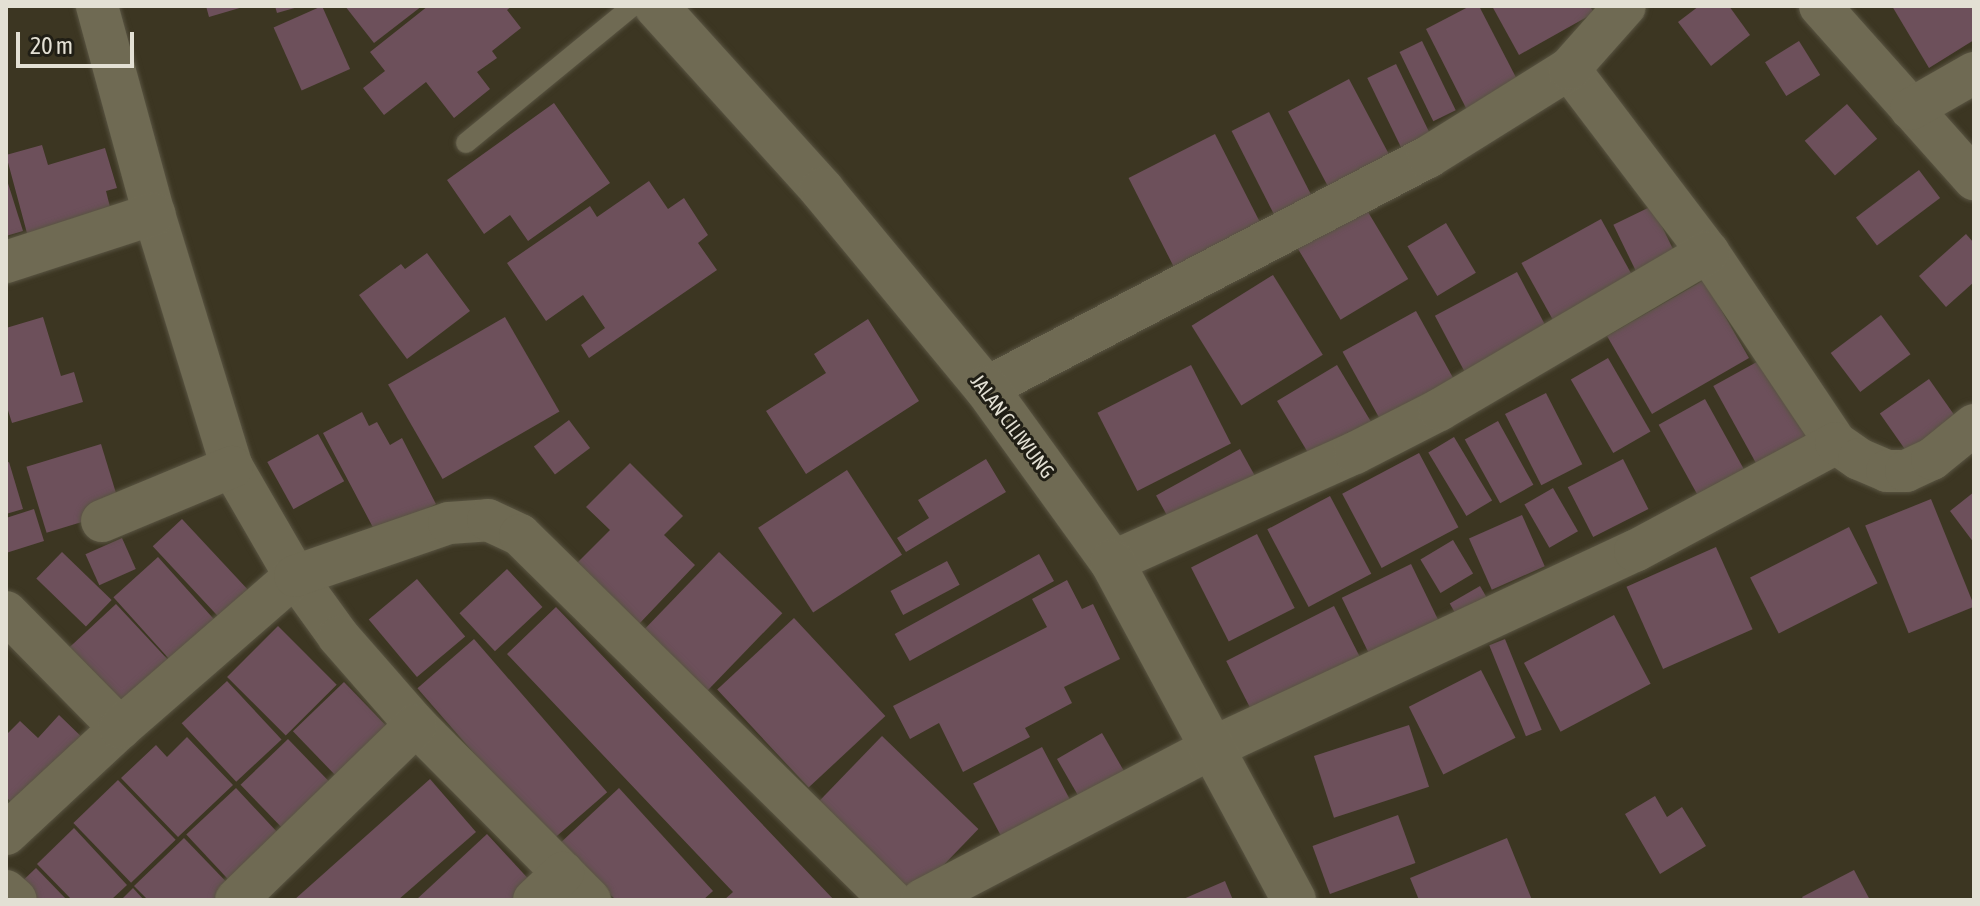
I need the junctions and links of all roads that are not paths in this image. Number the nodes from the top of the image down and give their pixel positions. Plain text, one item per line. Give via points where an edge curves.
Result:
1 (97, 6) edge
2 (633, 6) edge
3 (656, 6) edge
4 (1625, 6) edge
5 (1820, 6) edge
6 (1569, 69) junction
7 (1974, 73) edge
8 (1911, 109) junction
9 (466, 143) dead end
10 (1974, 179) edge
11 (154, 214) junction
12 (1708, 252) junction
13 (6, 262) edge
14 (986, 388) junction
15 (1974, 425) edge
16 (1836, 443) junction
17 (232, 467) junction
18 (102, 521) dead end
19 (1112, 562) junction
20 (295, 576) junction
21 (6, 612) edge
22 (416, 725) junction
23 (120, 728) junction
24 (1214, 747) junction
25 (6, 834) edge
26 (6, 891) edge
27 (562, 891) edge
28 (16, 900) edge
29 (236, 900) edge
30 (891, 900) edge
31 (922, 900) edge
32 (1294, 900) edge

1 - 11 street
2 - 9 lane
3 - 14 street, JALAN CILIWUNG via 822,190
4 - 6 street
5 - 8 street
6 - 12 street
6 - 14 street via 1415,164
7 - 8 street
8 - 10 street
11 - 13 street
11 - 17 street
12 - 16 street
12 - 19 street via 1439,410
14 - 19 street, JALAN CILIWUNG
15 - 16 street via 1932,459 1906,471 1887,471
16 - 24 street via 1635,551
17 - 18 street
17 - 20 street
19 - 24 street, JALAN CILIWUNG
20 - 22 street via 339,637
20 - 23 street
20 - 30 street via 449,523 488,520 520,535
21 - 23 street
22 - 27 street
22 - 29 street
23 - 25 street
24 - 31 street
24 - 32 street, JALAN CILIWUNG
26 - 28 street

